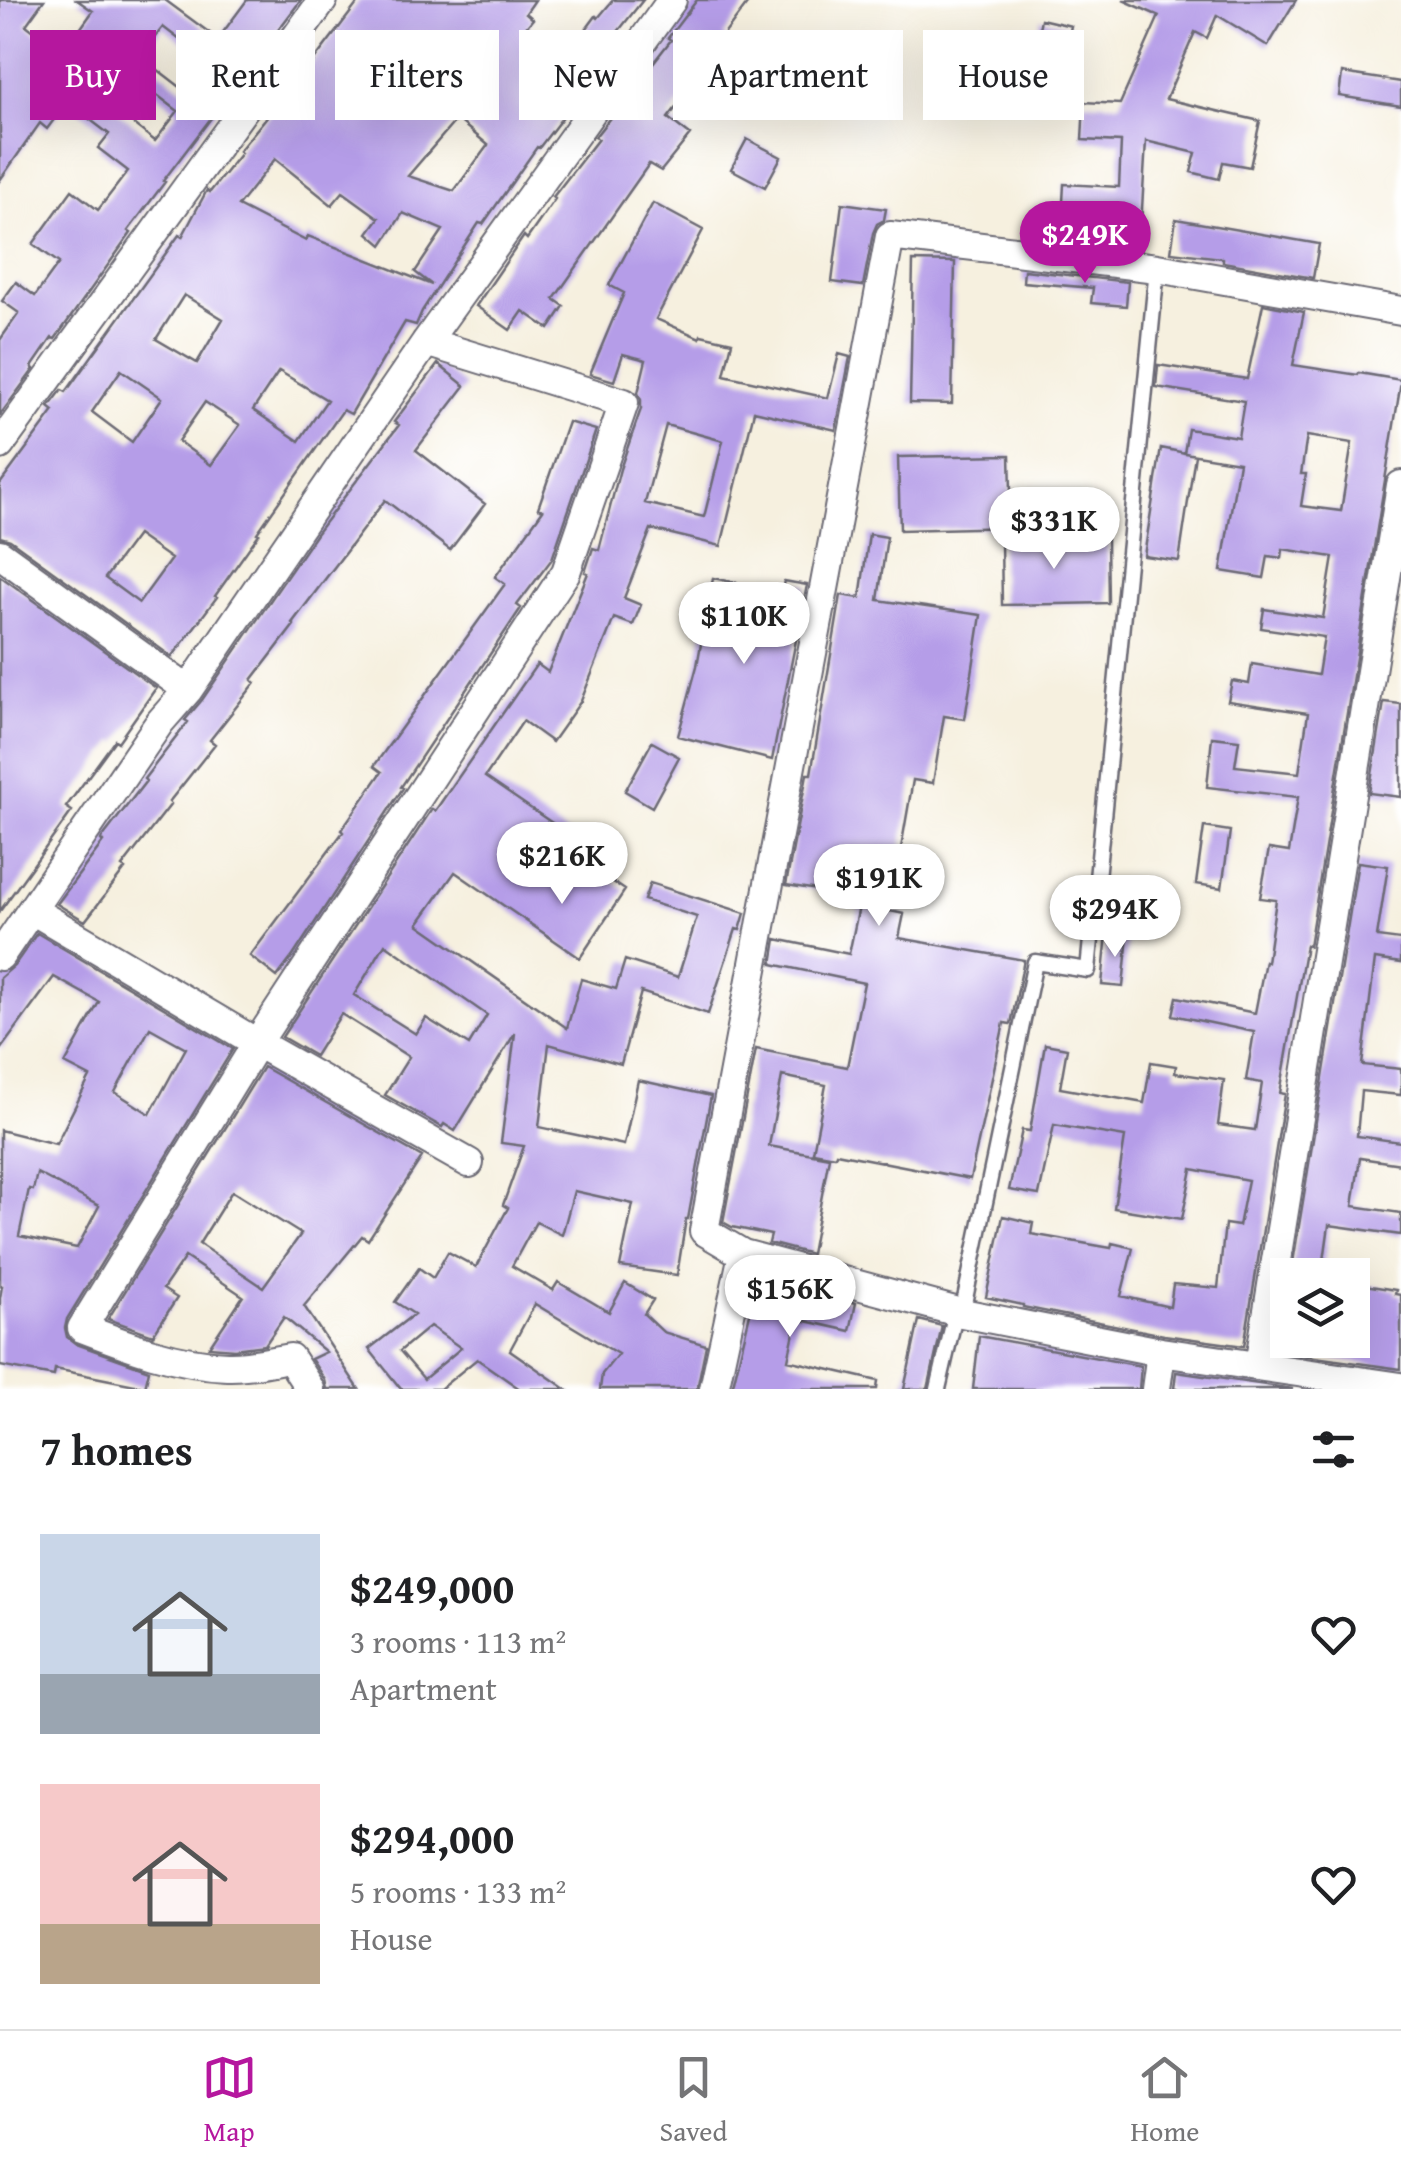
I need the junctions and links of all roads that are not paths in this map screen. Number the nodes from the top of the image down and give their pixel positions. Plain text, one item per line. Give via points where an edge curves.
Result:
1 (323, 0) edge
2 (672, 0) edge
3 (1157, 268) junction
4 (1401, 311) edge
5 (426, 342) junction
6 (0, 445) edge
7 (1401, 484) edge
8 (0, 554) edge
9 (188, 690) junction
10 (32, 910) junction
11 (0, 956) edge
12 (257, 1043) junction
13 (468, 1163) dead end
14 (742, 1254) junction
15 (959, 1312) junction
16 (1161, 1352) junction
17 (1259, 1366) junction
18 (1401, 1387) edge
19 (310, 1389) edge
20 (714, 1389) edge
21 (938, 1389) edge
22 (1156, 1389) edge

1 - 6 street
2 - 5 street
3 - 4 street
3 - 14 street via 890,236 704,1231
3 - 15 lane via 1088,970 1035,962
5 - 9 street
5 - 12 street via 624,403 566,572
7 - 17 street
8 - 9 street
9 - 10 street
10 - 11 street
10 - 12 street
12 - 13 street
12 - 19 street via 82,1328 176,1360 230,1366 290,1358
14 - 15 street
14 - 20 street
15 - 16 street
15 - 21 lane
16 - 17 street
16 - 22 street
17 - 18 street

